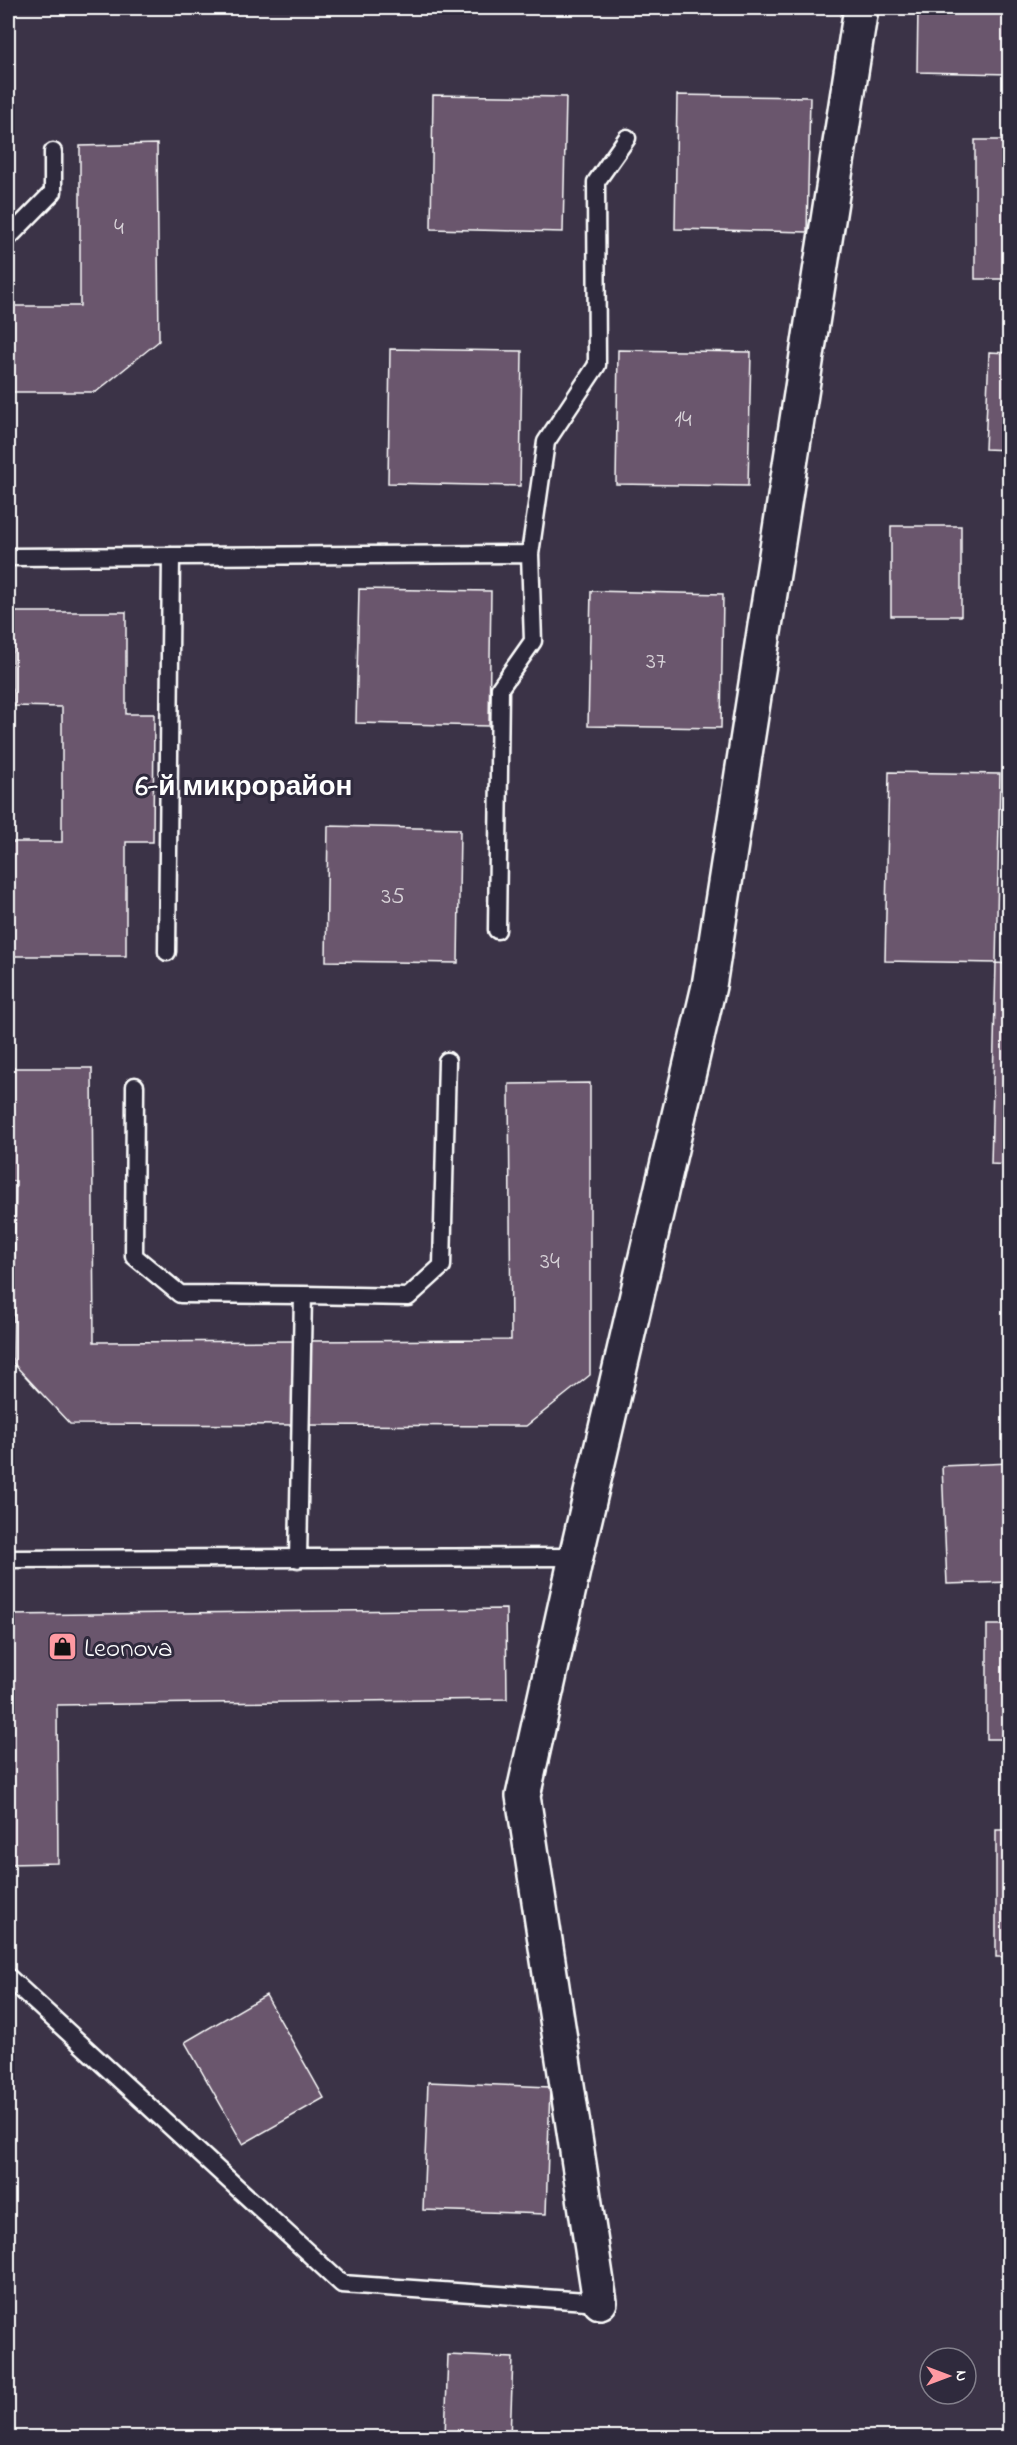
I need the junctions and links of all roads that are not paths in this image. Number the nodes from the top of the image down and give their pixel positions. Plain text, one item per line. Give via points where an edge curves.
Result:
1 (861, 8) edge
2 (627, 138) dead end
3 (53, 152) dead end
4 (8, 237) edge
5 (530, 554) junction
6 (171, 556) junction
7 (8, 557) edge
8 (497, 930) dead end
9 (167, 952) dead end
10 (447, 1061) dead end
11 (135, 1086) dead end
12 (303, 1295) junction
13 (576, 1557) junction
14 (8, 1559) edge
15 (298, 1559) junction
16 (8, 1977) edge
17 (600, 2302) joint

1 - 13 street via 709,986
2 - 5 lane via 596,182 597,365 546,442
3 - 4 lane via 53,192
5 - 6 lane
5 - 8 lane via 533,641 500,688
6 - 7 lane
6 - 9 lane
10 - 12 lane via 442,1266 408,1297
11 - 12 lane via 134,1256 180,1294
12 - 15 lane
13 - 15 lane
13 - 17 street via 523,1796
14 - 15 lane
16 - 17 lane via 342,2284

